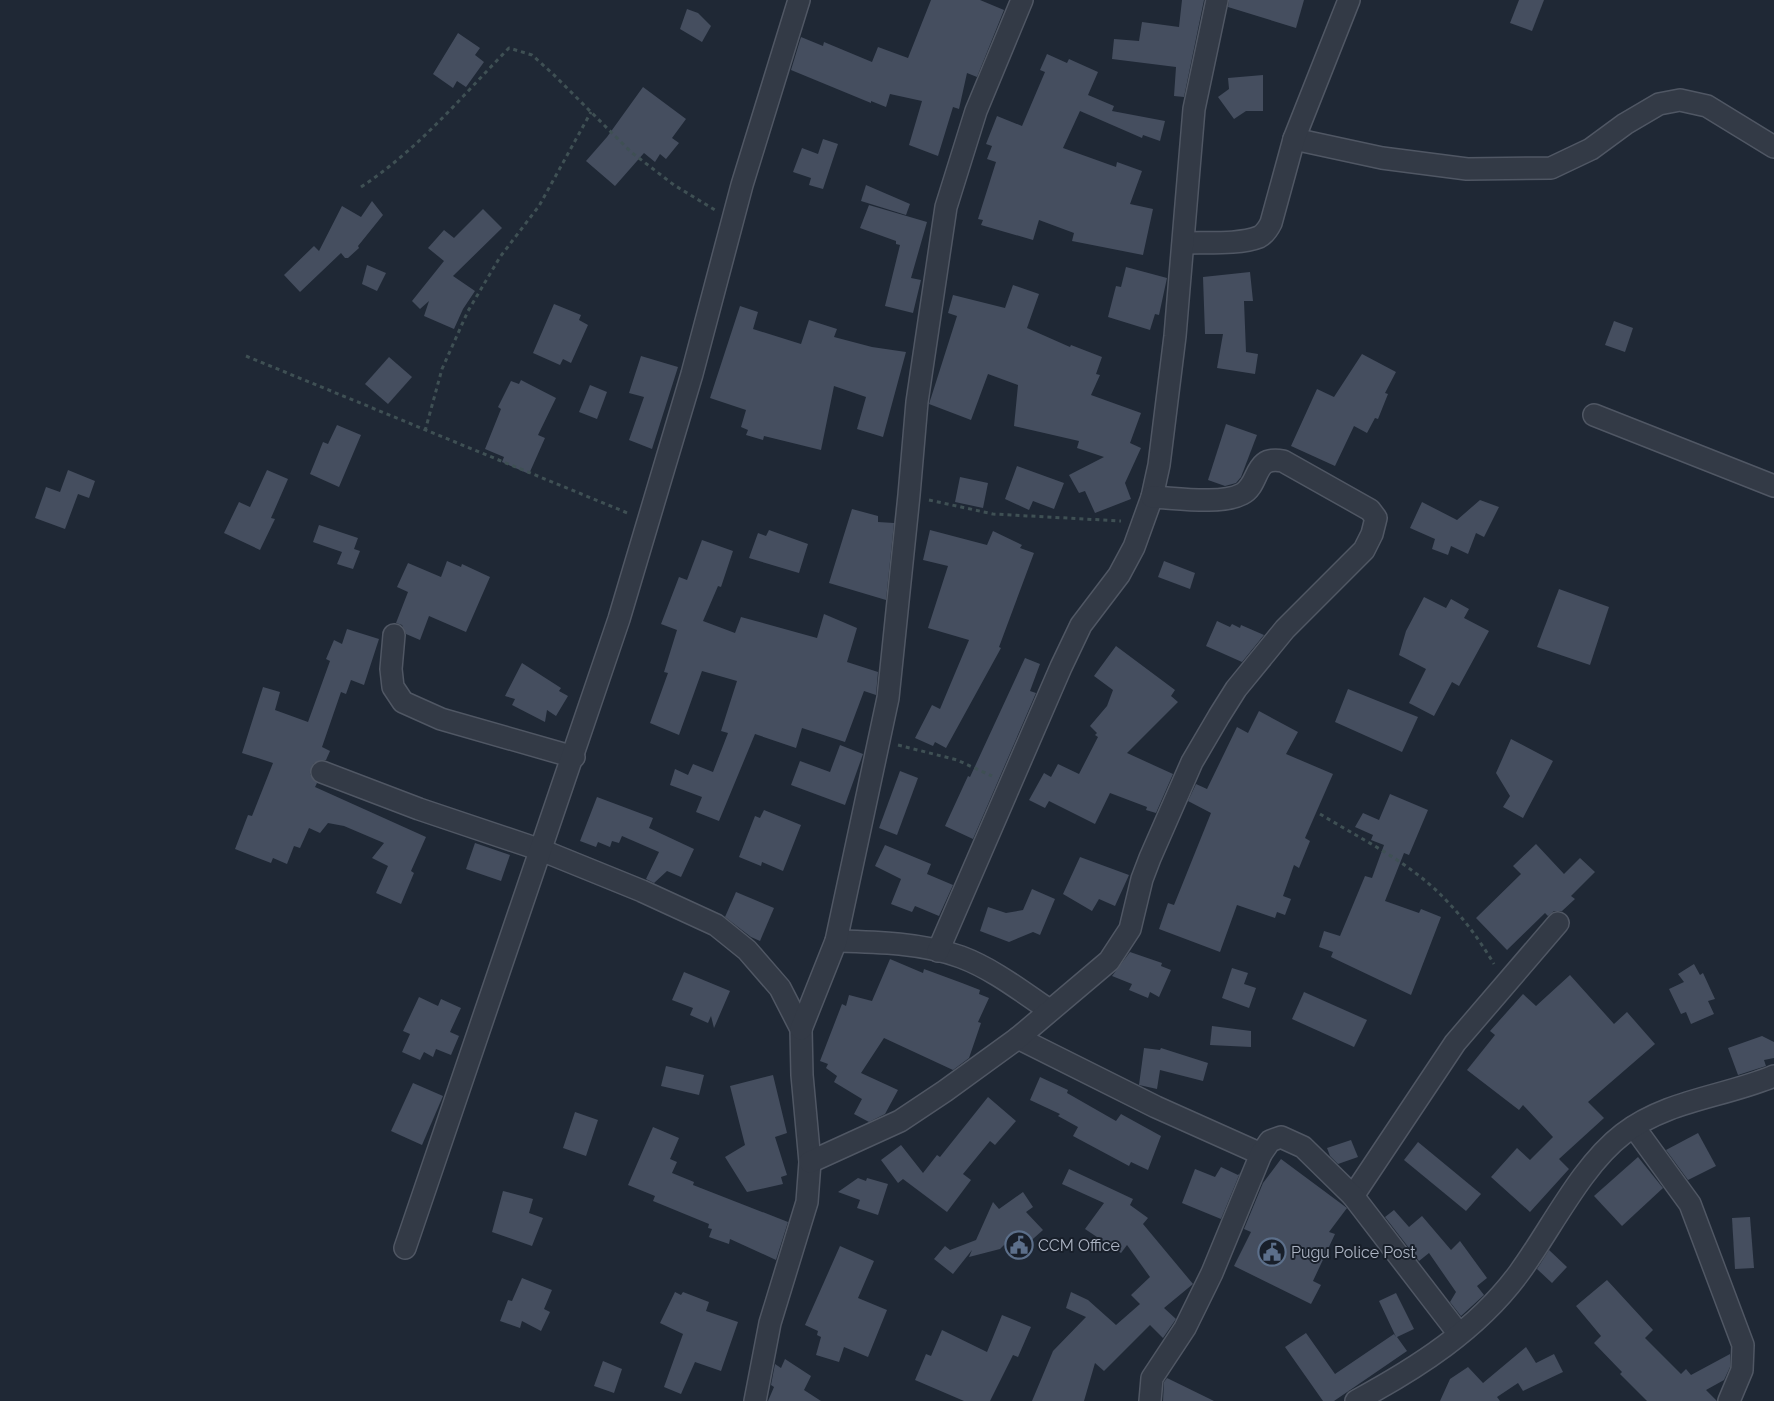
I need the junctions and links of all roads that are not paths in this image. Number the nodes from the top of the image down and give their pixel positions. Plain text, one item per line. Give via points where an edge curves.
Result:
1 (799, 0) edge
2 (1022, 0) edge
3 (1217, 0) edge
4 (1349, 0) edge
5 (1294, 139) junction
6 (1774, 147) edge
7 (1184, 243) junction
8 (1594, 415) dead end
9 (1774, 486) edge
10 (1152, 497) junction
11 (394, 635) dead end
12 (574, 757) junction
13 (322, 772) dead end
14 (541, 850) junction
15 (1558, 923) dead end
16 (836, 941) junction
17 (938, 951) junction
18 (1049, 1010) junction
19 (801, 1029) junction
20 (1018, 1038) junction
21 (1774, 1076) edge
22 (1634, 1127) junction
23 (1261, 1154) junction
24 (810, 1162) junction
25 (1353, 1196) junction
26 (405, 1248) dead end
27 (1459, 1334) junction
28 (755, 1401) edge
29 (1150, 1401) edge
30 (1356, 1401) edge
31 (1729, 1401) edge

1 - 12 street via 742,185 649,522
2 - 16 street via 976,111 946,207 916,402 888,698
3 - 7 street via 1194,110
4 - 5 street
5 - 6 street via 1382,158 1467,168 1551,168 1591,149 1659,104 1680,100 1707,106
5 - 7 street via 1267,232 1241,241
7 - 10 street via 1165,422
8 - 9 street
10 - 17 street via 1134,547 1119,575 1081,625
10 - 18 street via 1198,499 1242,494 1265,462 1273,459 1370,510 1376,518 1364,550 1285,629 1219,716 1192,762 1150,858 1125,939 1109,961
11 - 12 street via 393,688 403,702 440,719
12 - 14 street
13 - 14 street
14 - 19 street via 716,925 747,950 780,988
14 - 26 street
15 - 25 street via 1455,1043
16 - 17 street via 885,943
16 - 19 street
17 - 18 street via 961,957 995,973
18 - 20 street
19 - 24 street
20 - 23 street
20 - 24 street via 900,1121
21 - 22 street via 1660,1112
22 - 27 street via 1600,1156 1518,1275 1485,1312
22 - 31 street via 1690,1204 1743,1345 1742,1370
23 - 25 street via 1270,1141 1281,1137 1291,1140 1303,1147
23 - 29 street via 1212,1273 1185,1328 1152,1378
24 - 28 street via 806,1202 770,1323
25 - 27 street
27 - 30 street via 1406,1374

